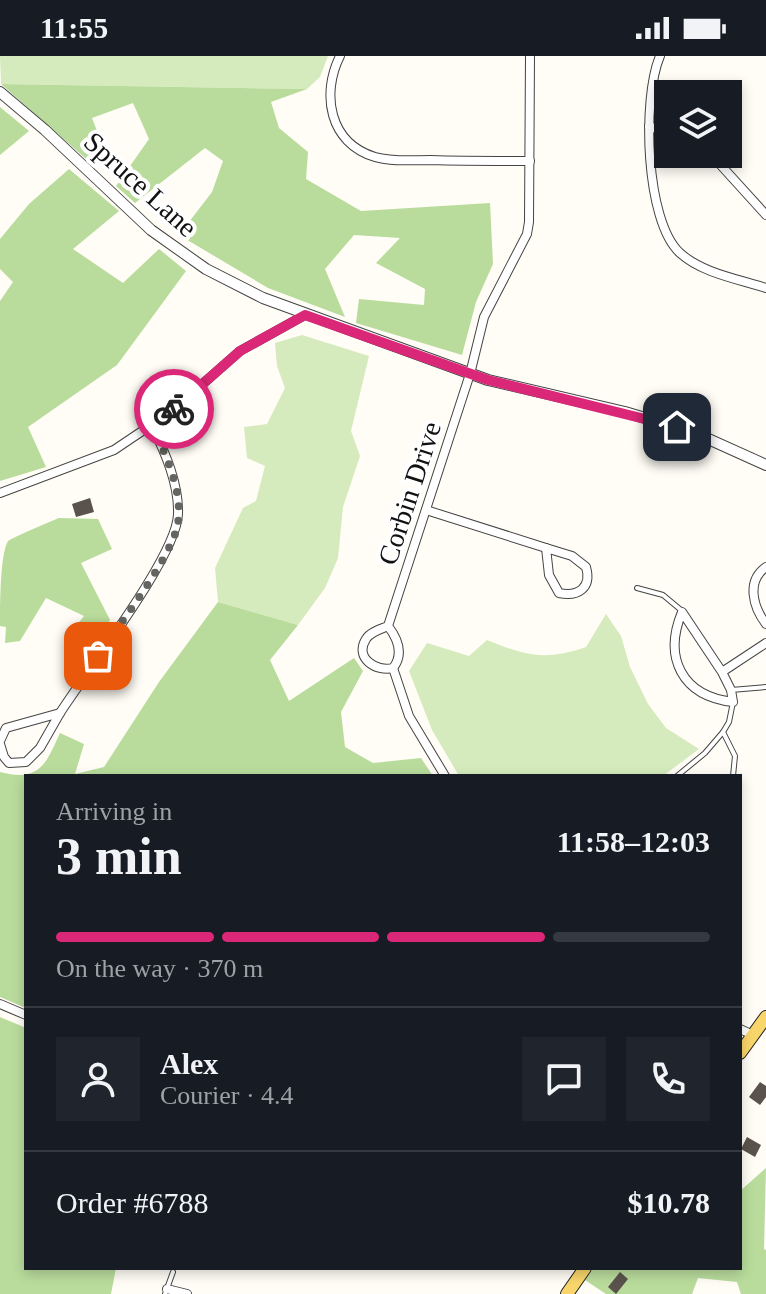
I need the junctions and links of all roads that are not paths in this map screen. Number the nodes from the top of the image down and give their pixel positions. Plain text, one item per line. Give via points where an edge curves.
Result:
1 (340, 56) edge
2 (530, 56) edge
3 (660, 56) edge
4 (0, 92) edge
5 (649, 126) junction
6 (654, 128) edge
7 (530, 161) junction
8 (721, 168) edge
9 (766, 215) edge
10 (766, 288) edge
11 (305, 315) junction
12 (470, 374) junction
13 (152, 426) junction
14 (766, 465) edge
15 (0, 493) edge
16 (426, 510) junction
17 (546, 548) junction
18 (766, 567) edge
19 (637, 588) dead end
20 (682, 612) junction
21 (766, 624) edge
22 (388, 626) junction
23 (766, 643) edge
24 (393, 668) junction
25 (722, 672) junction
26 (766, 687) edge
27 (731, 690) junction
28 (733, 702) junction
29 (60, 713) junction
30 (723, 732) junction
31 (0, 742) edge
32 (444, 774) edge
33 (679, 774) edge
34 (733, 774) edge
35 (0, 1004) edge
36 (24, 1014) edge
37 (766, 1017) edge
38 (742, 1030) edge
39 (753, 1035) junction
40 (742, 1050) edge
41 (584, 1270) edge
42 (173, 1272) dead end
43 (166, 1291) edge
44 (187, 1294) edge
45 (567, 1294) edge

1 - 7 street via 329,85 329,105 341,134 365,153 395,160
2 - 7 street, Corbin Drive
3 - 5 street via 650,91
4 - 11 street, Spruce Lane via 167,244 230,282
5 - 6 street
5 - 10 street via 656,202 665,233 680,253 701,266
7 - 12 street, Corbin Drive via 527,234 484,317
8 - 9 street
11 - 12 street, Spruce Lane
11 - 13 street via 240,351
12 - 14 street, Spruce Lane via 660,421
12 - 16 street, Corbin Drive
13 - 15 street via 92,460
13 - 29 street via 175,484 177,528 161,561
16 - 17 street
16 - 22 street, Corbin Drive
17 - 17 street via 549,575 559,593 583,590 588,583 586,567
18 - 21 street via 754,585 758,613
19 - 20 lane via 663,595
20 - 25 street
20 - 28 street via 675,651 682,674 697,692
22 - 24 street via 399,647
22 - 24 street, Corbin Drive via 366,638 363,655 375,668
23 - 25 street
24 - 32 street via 413,723
25 - 27 street
26 - 27 lane
27 - 28 street
28 - 30 lane
29 - 31 street via 6,728
29 - 31 street via 26,762 9,763
30 - 33 lane
30 - 34 lane via 735,756
35 - 36 street
37 - 39 main road
38 - 39 street
39 - 40 main road
41 - 45 main road
42 - 43 lane
43 - 44 street

